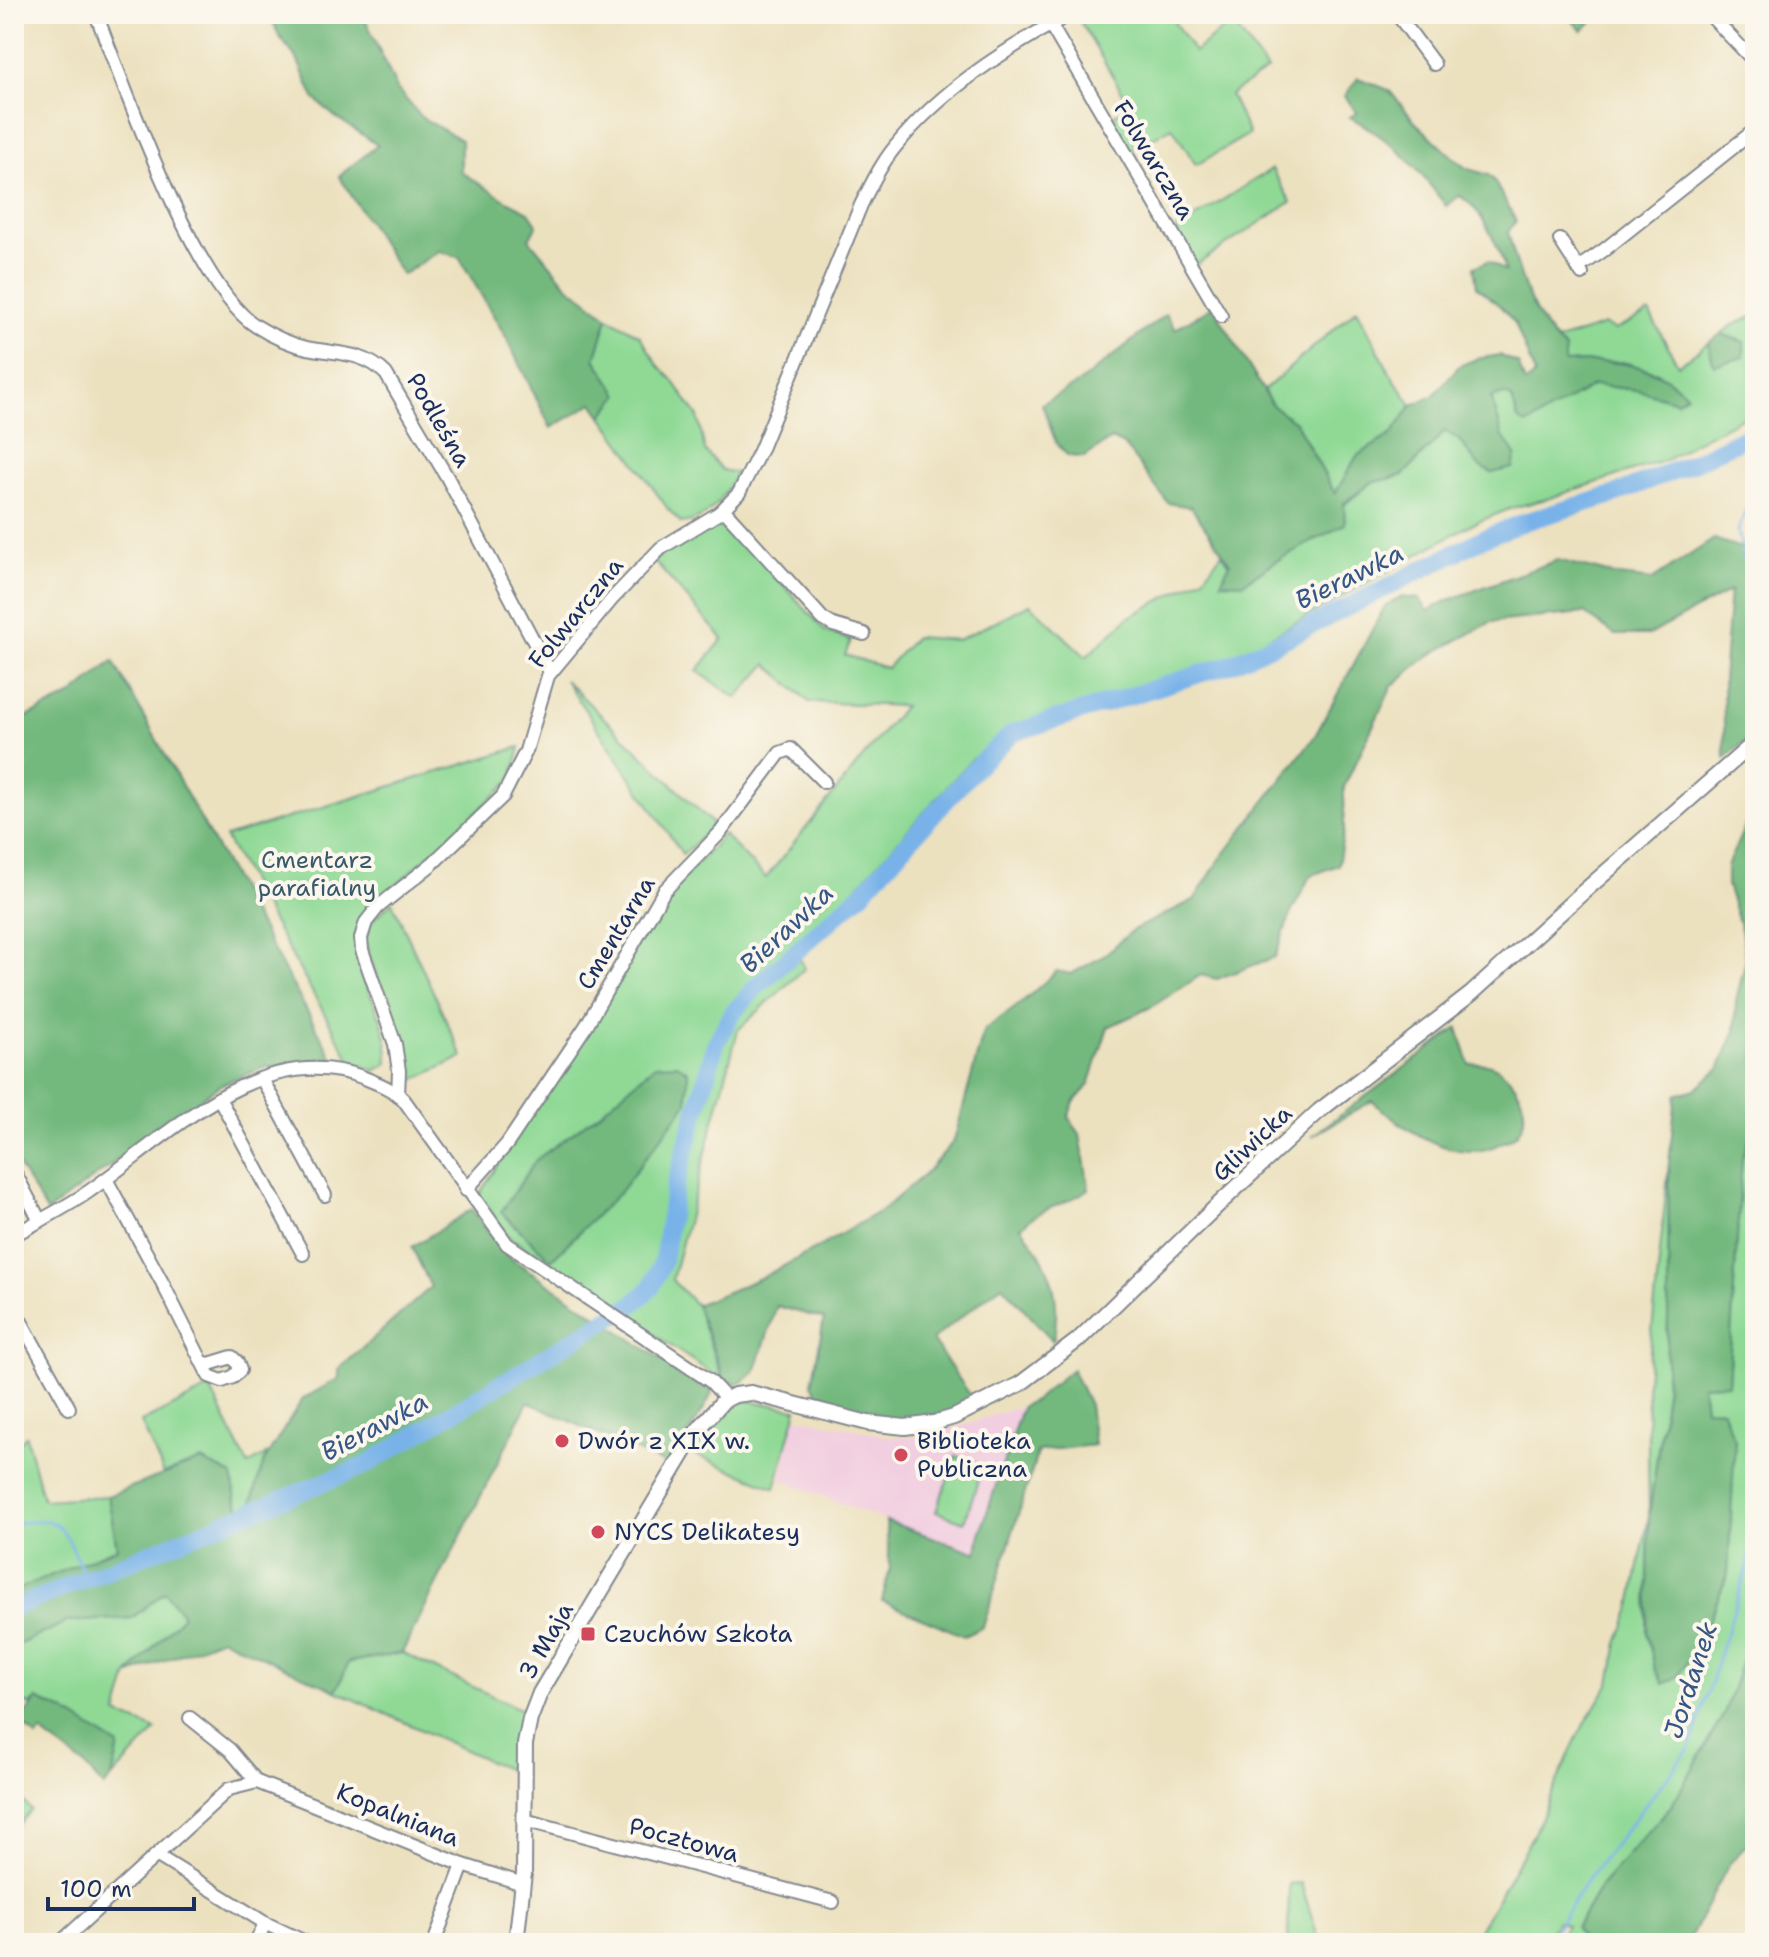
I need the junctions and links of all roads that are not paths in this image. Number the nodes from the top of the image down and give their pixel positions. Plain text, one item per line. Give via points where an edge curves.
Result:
1 (96, 14) edge
2 (1070, 14) edge
3 (1397, 14) edge
4 (1709, 14) edge
5 (1050, 24) junction
6 (1755, 62) edge
7 (1434, 64) dead end
8 (1755, 130) edge
9 (1560, 240) dead end
10 (1221, 316) dead end
11 (724, 510) junction
12 (864, 634) dead end
13 (550, 672) junction
14 (1755, 742) edge
15 (824, 782) dead end
16 (262, 1079) junction
17 (398, 1095) junction
18 (219, 1098) junction
19 (14, 1171) edge
20 (106, 1179) junction
21 (466, 1190) junction
22 (325, 1195) dead end
23 (40, 1221) junction
24 (14, 1235) edge
25 (303, 1254) dead end
26 (14, 1309) edge
27 (202, 1362) dead end
28 (727, 1399) junction
29 (69, 1408) dead end
30 (190, 1718) dead end
31 (257, 1782) junction
32 (524, 1820) junction
33 (156, 1855) junction
34 (463, 1865) junction
35 (523, 1884) junction
36 (833, 1902) dead end
37 (265, 1923) junction
38 (64, 1942) edge
39 (256, 1943) edge
40 (307, 1943) edge
41 (434, 1943) edge
42 (516, 1943) edge

1 - 13 street, Podleśna via 160,171 218,287 242,315 272,335 311,349 362,357 386,374
2 - 5 street, Folwarczna
3 - 7 street
4 - 6 street
5 - 10 street, Folwarczna
5 - 11 street, Folwarczna via 1010,47 951,94 886,160 855,219 752,469
8 - 9 street via 1580,271
11 - 12 street via 823,619
11 - 13 street, Folwarczna via 672,540 646,563
13 - 17 street, Folwarczna via 522,762 503,796 378,907 364,927 363,956 395,1044
14 - 28 main road, Gliwicka via 1482,985 1319,1111 1078,1340 1020,1384 954,1417 905,1427 868,1423 758,1394
15 - 21 street, Cmentarna via 791,749 780,753 720,833 664,891 521,1125
16 - 17 street via 328,1069 357,1075
16 - 18 street
16 - 22 street
17 - 21 street
18 - 20 street via 181,1120
18 - 25 street
19 - 23 street
20 - 23 street
20 - 27 street
21 - 28 street via 507,1244 715,1385
23 - 24 street
26 - 29 street
28 - 32 main road, 3 Maja via 697,1431 540,1693 525,1744
30 - 31 street, Kopalniana via 230,1750
31 - 33 street via 229,1789
31 - 34 street, Kopalniana
32 - 35 main road, 3 Maja
32 - 36 street, Pocztowa
33 - 37 street
33 - 38 street
34 - 35 street, Kopalniana
34 - 41 street
35 - 42 main road, 3 Maja
37 - 39 street
37 - 40 street

